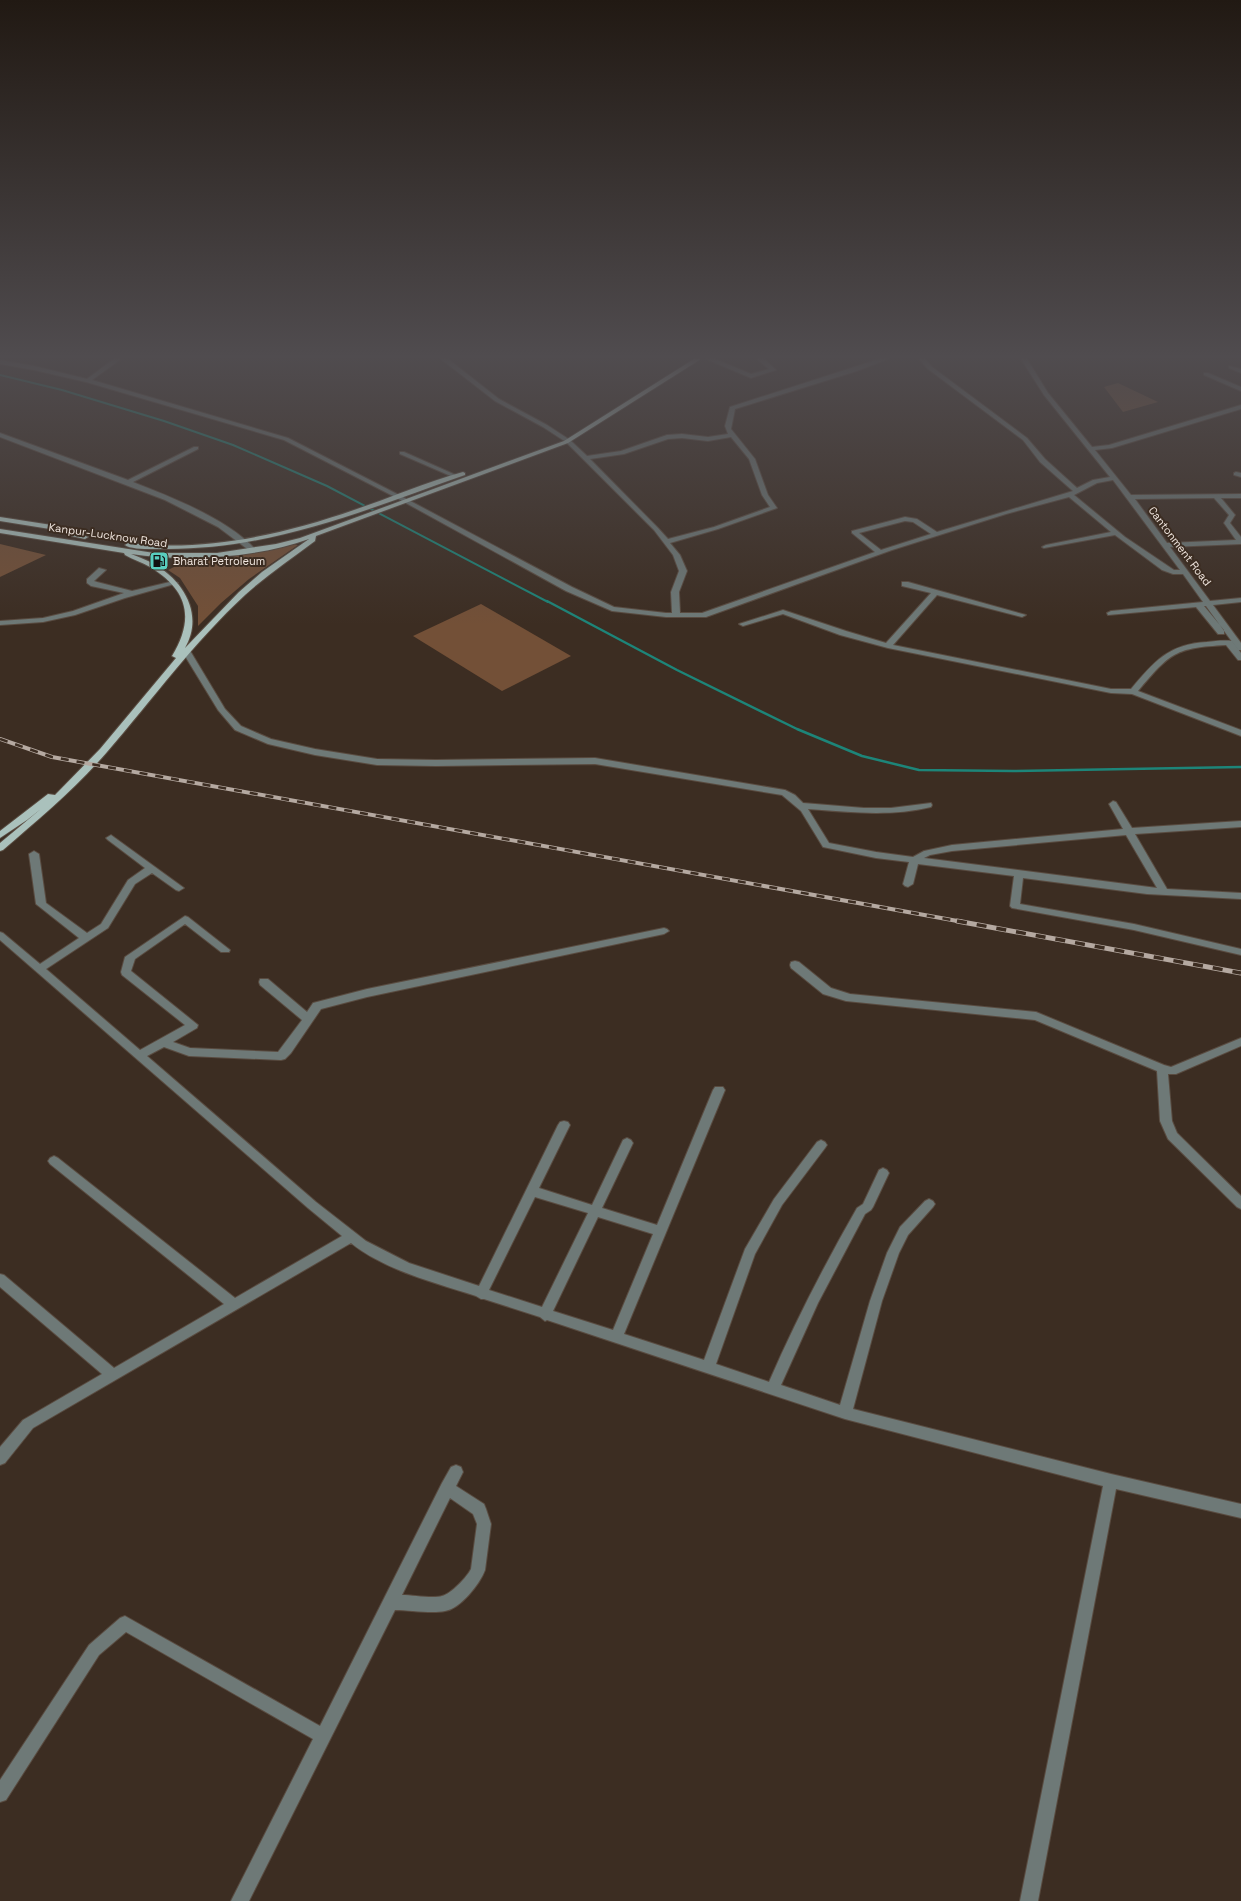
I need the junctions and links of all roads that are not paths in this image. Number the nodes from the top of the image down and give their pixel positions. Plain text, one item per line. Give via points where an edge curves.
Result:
1 (35, 448) edge
2 (196, 448) dead end
3 (307, 448) edge
4 (537, 448) edge
5 (550, 448) edge
6 (575, 448) edge
7 (637, 448) edge
8 (742, 448) edge
9 (1031, 448) edge
10 (1103, 448) edge
11 (1091, 449) joint
12 (402, 453) dead end
13 (586, 458) junction
14 (455, 476) junction
15 (1115, 478) junction
16 (128, 482) junction
17 (1077, 491) junction
18 (1070, 495) junction
19 (397, 496) junction
20 (1216, 496) junction
21 (1241, 496) edge
22 (1130, 497) junction
23 (405, 502) junction
24 (0, 519) edge
25 (0, 531) edge
26 (312, 531) junction
27 (67, 532) junction
28 (1116, 533) junction
29 (936, 534) junction
30 (57, 539) junction
31 (666, 542) junction
32 (1241, 542) edge
33 (244, 543) junction
34 (1166, 545) junction
35 (1046, 547) dead end
36 (120, 550) junction
37 (252, 550) junction
38 (879, 552) junction
39 (102, 570) dead end
40 (1186, 572) junction
41 (174, 583) junction
42 (905, 584) dead end
43 (935, 593) junction
44 (133, 594) junction
45 (1241, 600) edge
46 (1198, 604) junction
47 (1212, 604) junction
48 (1111, 613) dead end
49 (676, 615) junction
50 (1022, 615) dead end
51 (0, 623) edge
52 (743, 624) dead end
53 (1241, 637) edge
54 (1229, 643) junction
55 (888, 646) junction
56 (1241, 648) edge
57 (186, 651) junction
58 (1241, 658) edge
59 (1133, 692) junction
60 (1241, 733) edge
61 (797, 801) junction
62 (1113, 804) dead end
63 (928, 805) dead end
64 (1241, 824) edge
65 (1129, 831) junction
66 (0, 835) edge
67 (111, 838) dead end
68 (0, 848) edge
69 (34, 854) dead end
70 (914, 860) junction
71 (152, 868) junction
72 (1019, 874) junction
73 (908, 884) dead end
74 (179, 888) dead end
75 (1164, 892) junction
76 (1241, 896) edge
77 (664, 931) dead end
78 (0, 935) edge
79 (86, 938) junction
80 (225, 950) dead end
81 (1241, 952) edge
82 (795, 965) dead end
83 (39, 969) junction
84 (264, 982) dead end
85 (308, 1019) junction
86 (163, 1042) junction
87 (1241, 1042) edge
88 (139, 1056) junction
89 (1162, 1068) junction
90 (719, 1090) dead end
91 (564, 1125) dead end
92 (626, 1143) dead end
93 (821, 1145) dead end
94 (54, 1162) dead end
95 (883, 1173) dead end
96 (532, 1191) junction
97 (929, 1204) dead end
98 (1241, 1204) edge
99 (594, 1210) junction
100 (660, 1231) junction
101 (352, 1237) junction
102 (0, 1279) edge
103 (481, 1294) junction
104 (235, 1305) junction
105 (545, 1315) junction
106 (616, 1338) junction
107 (708, 1368) junction
108 (113, 1375) junction
109 (772, 1390) junction
110 (845, 1414) junction
111 (0, 1458) edge
112 (456, 1472) dead end
113 (1111, 1481) junction
114 (447, 1488) junction
115 (1241, 1511) edge
116 (390, 1602) junction
117 (322, 1736) junction
118 (0, 1794) edge
119 (240, 1901) edge
120 (1029, 1901) edge

1 - 16 street
2 - 16 street
3 - 19 street via 377,488
4 - 14 main road, Kanpur-Lucknow Road
5 - 23 main road, Kanpur-Lucknow Road
6 - 13 street
7 - 13 street via 622,453
8 - 31 street via 752,459 765,494 774,508
9 - 17 street via 1052,471
10 - 11 street
11 - 15 street, Cantonment Road
12 - 14 street
13 - 31 street
14 - 19 main road, Kanpur-Lucknow Road
15 - 17 street via 1095,481
15 - 22 street, Cantonment Road
16 - 33 street via 179,503 214,522
17 - 18 street
18 - 28 street
18 - 29 street
19 - 23 street
19 - 26 main road, Kanpur-Lucknow Road
20 - 21 street
20 - 22 street
20 - 32 street via 1232,514 1226,523
22 - 34 street, Cantonment Road
23 - 26 main road, Kanpur-Lucknow Road
23 - 49 street via 612,609
24 - 27 main road, Kanpur-Lucknow Road via 58,528
25 - 30 main road, Kanpur-Lucknow Road
26 - 33 main road, Kanpur-Lucknow Road
26 - 37 main road, Kanpur-Lucknow Road via 276,546
26 - 57 main road via 312,540 242,594
27 - 30 main road
27 - 33 main road, Kanpur-Lucknow Road via 132,545 163,547 205,548
28 - 35 street
28 - 40 street via 1173,572
29 - 38 street
29 - 38 street via 915,520 906,519 854,532
30 - 36 main road, Kanpur-Lucknow Road
31 - 49 street via 684,571 675,592
32 - 34 street
33 - 37 street
34 - 40 street, Cantonment Road
36 - 37 main road, Kanpur-Lucknow Road via 188,556
36 - 41 main road via 152,565
38 - 49 street via 704,615
39 - 44 street via 90,581
40 - 47 street, Cantonment Road
41 - 44 street
41 - 66 main road via 185,598 190,611 190,628 178,652 97,750 54,794
42 - 43 street
43 - 50 street
43 - 55 street
44 - 51 street via 75,613 43,620
45 - 47 street
46 - 47 street
46 - 48 street
46 - 54 street
47 - 53 street
47 - 56 street, Cantonment Road
52 - 55 street via 783,612
54 - 58 street
54 - 59 street via 1192,645 1178,649 1159,662
55 - 59 street via 1111,691
57 - 61 street via 222,710 238,728 268,741 377,762 436,764 595,761 785,793
57 - 68 main road via 103,751 54,802
59 - 60 street
61 - 63 street via 864,811 891,811
61 - 70 street via 826,845
62 - 65 street
64 - 65 street
65 - 70 street via 952,848 926,853
65 - 75 street
67 - 71 street
69 - 79 street via 41,904
70 - 72 street
70 - 73 street
71 - 74 street
71 - 79 street via 131,882 105,926
72 - 75 street
72 - 81 street via 1015,906 1134,927
75 - 76 street
77 - 85 street via 367,993 317,1006
78 - 83 street
79 - 83 street
80 - 86 street via 185,919 130,957 126,972 193,1025
82 - 89 street via 827,991 850,998 1036,1016
83 - 88 street
84 - 85 street
85 - 86 street via 281,1056 189,1052
86 - 88 street
87 - 89 street via 1172,1071
88 - 101 street
89 - 98 street via 1166,1121 1172,1136
90 - 100 street
91 - 96 street
92 - 99 street
93 - 107 street via 778,1202 749,1253
94 - 104 street
95 - 109 street via 867,1207 861,1211 833,1260
96 - 99 street
96 - 103 street
97 - 110 street via 904,1231 893,1253 876,1301
99 - 100 street
99 - 105 street
100 - 106 street
101 - 103 street via 362,1245 405,1267
101 - 104 street
102 - 108 street
103 - 105 street
104 - 108 street
105 - 106 street
106 - 107 street
107 - 109 street
108 - 111 street via 28,1424
109 - 110 street
110 - 113 street
112 - 114 street
113 - 115 street
113 - 120 street
114 - 116 street
114 - 116 street via 479,1509 484,1524 478,1570 473,1580 445,1604
116 - 117 street
117 - 118 street via 125,1623 94,1650
117 - 119 street

